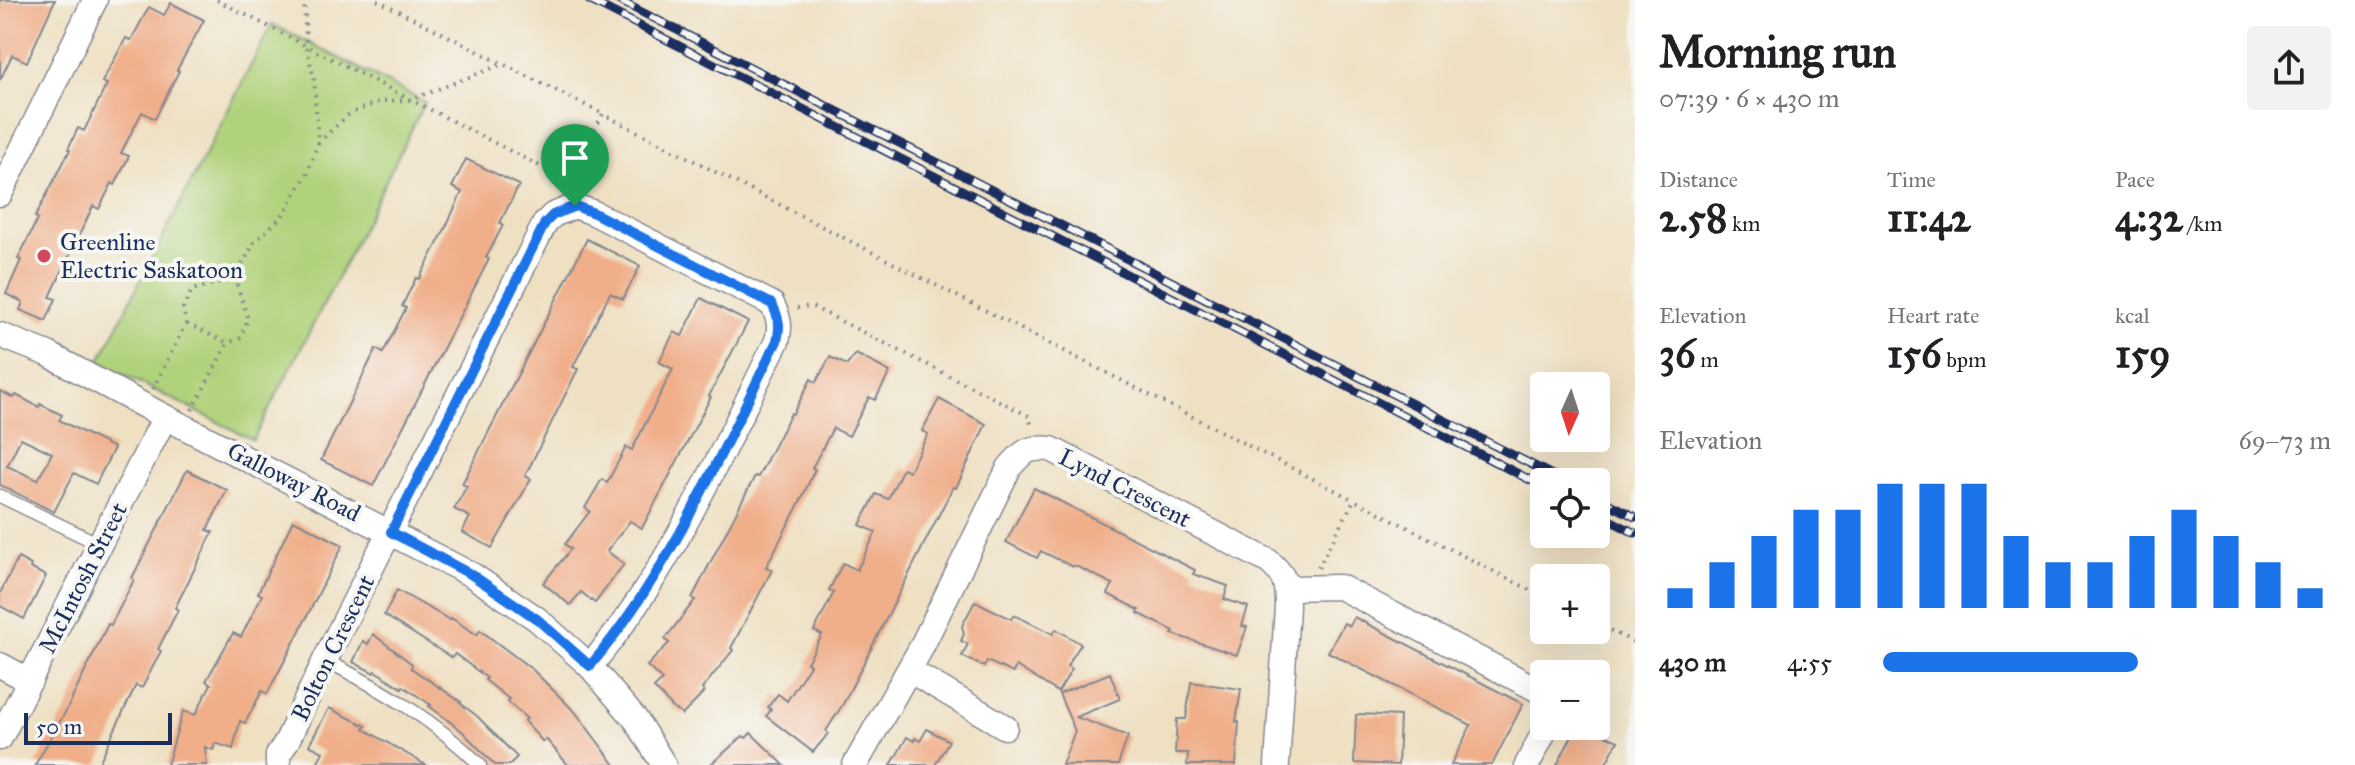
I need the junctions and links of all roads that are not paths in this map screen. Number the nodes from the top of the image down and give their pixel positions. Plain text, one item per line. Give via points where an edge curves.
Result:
1 (95, 0) edge
2 (0, 194) edge
3 (0, 335) edge
4 (164, 416) junction
5 (0, 496) edge
6 (391, 532) junction
7 (99, 544) junction
8 (1287, 588) junction
9 (325, 660) junction
10 (0, 665) edge
11 (590, 666) junction
12 (909, 670) junction
13 (30, 681) junction
14 (1530, 686) edge
15 (1005, 727) dead end
16 (0, 738) edge
17 (1540, 740) edge
18 (278, 765) edge
19 (480, 765) edge
20 (664, 765) edge
21 (855, 765) edge
22 (1277, 765) edge
23 (1527, 765) edge

1 - 2 street
3 - 4 street, Galloway Road via 48,354
4 - 6 street, Galloway Road
4 - 7 street, McIntosh Street
5 - 7 lane
6 - 9 street, Bolton Crescent
6 - 11 street, Galloway Road via 472,575 537,619
6 - 11 street, Bolton Crescent via 553,215 575,206 594,213 772,304 779,316 777,341 668,555
7 - 13 street, McIntosh Street
8 - 12 street, Lynd Crescent via 1283,573 1268,561 1051,449 1034,448 1009,468
8 - 14 street via 1340,587
8 - 22 street
9 - 18 street, Bolton Crescent via 278,755
9 - 19 lane via 419,713
10 - 13 street
11 - 20 street, Galloway Road via 636,720
12 - 15 street
12 - 21 street, Lynd Crescent
13 - 16 street, McIntosh Street
17 - 23 street

